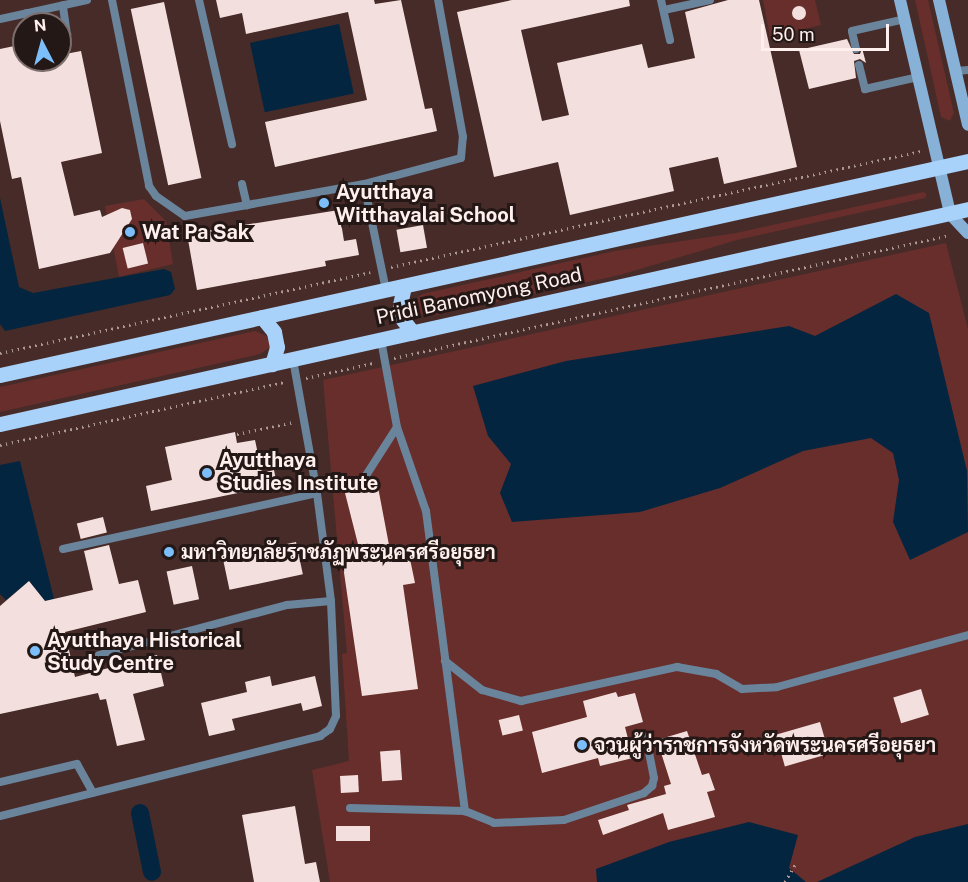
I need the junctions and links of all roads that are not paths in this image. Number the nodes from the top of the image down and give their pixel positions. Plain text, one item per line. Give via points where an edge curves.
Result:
1 (87, 0) edge
2 (112, 0) edge
3 (199, 0) edge
4 (438, 0) edge
5 (662, 0) edge
6 (710, 0) edge
7 (900, 0) edge
8 (939, 0) edge
9 (74, 1) edge
10 (63, 5) junction
11 (664, 10) junction
12 (32, 12) edge
13 (64, 12) edge
14 (905, 19) junction
15 (670, 40) dead end
16 (856, 49) dead end
17 (859, 65) dead end
18 (962, 71) edge
19 (918, 77) junction
20 (968, 125) edge
21 (232, 144) dead end
22 (968, 161) edge
23 (939, 169) junction
24 (242, 184) dead end
25 (364, 184) junction
26 (247, 206) junction
27 (968, 210) edge
28 (950, 214) junction
29 (967, 232) edge
30 (404, 286) junction
31 (386, 290) junction
32 (262, 317) junction
33 (413, 333) junction
34 (381, 340) junction
35 (293, 359) junction
36 (272, 364) junction
37 (0, 375) edge
38 (0, 424) edge
39 (397, 427) junction
40 (365, 477) dead end
41 (317, 493) junction
42 (63, 549) dead end
43 (331, 601) junction
44 (968, 635) edge
45 (99, 655) dead end
46 (445, 661) junction
47 (646, 737) dead end
48 (0, 782) edge
49 (93, 793) junction
50 (350, 808) dead end
51 (465, 811) junction
52 (0, 816) edge

1 - 9 lane
2 - 26 lane via 149,186 156,196 185,216
3 - 21 lane
4 - 25 lane via 463,137 461,158
5 - 11 lane
6 - 11 lane
7 - 14 main road
8 - 18 main road
9 - 10 lane
10 - 12 lane
10 - 13 lane
11 - 15 lane
14 - 16 lane via 852,31
14 - 19 main road
17 - 19 lane via 865,88
18 - 20 main road
19 - 23 main road
22 - 23 main road, Pridi Banomyong Road
23 - 28 main road
23 - 30 main road, Pridi Banomyong Road
24 - 26 lane
25 - 26 lane
25 - 31 lane
27 - 28 main road, Pridi Banomyong Road
28 - 29 main road
28 - 33 main road, Pridi Banomyong Road
30 - 31 main road, Pridi Banomyong Road
30 - 33 main road via 400,305 403,320
31 - 32 main road, Pridi Banomyong Road
32 - 36 main road via 274,332 277,347
32 - 37 main road, Pridi Banomyong Road
33 - 34 main road, Pridi Banomyong Road
34 - 35 main road, Pridi Banomyong Road
34 - 39 lane
35 - 36 main road, Pridi Banomyong Road
35 - 41 lane
36 - 38 main road, Pridi Banomyong Road
39 - 40 lane
39 - 46 lane via 426,511
41 - 42 lane
41 - 43 lane
43 - 45 lane via 286,605
43 - 49 lane via 336,716 330,729 320,736
44 - 46 lane via 777,687 742,689 716,674 677,667 521,700 482,690
46 - 51 lane
47 - 51 lane via 654,778 644,793 564,820 494,823
48 - 49 lane via 77,764
49 - 52 lane
50 - 51 lane

